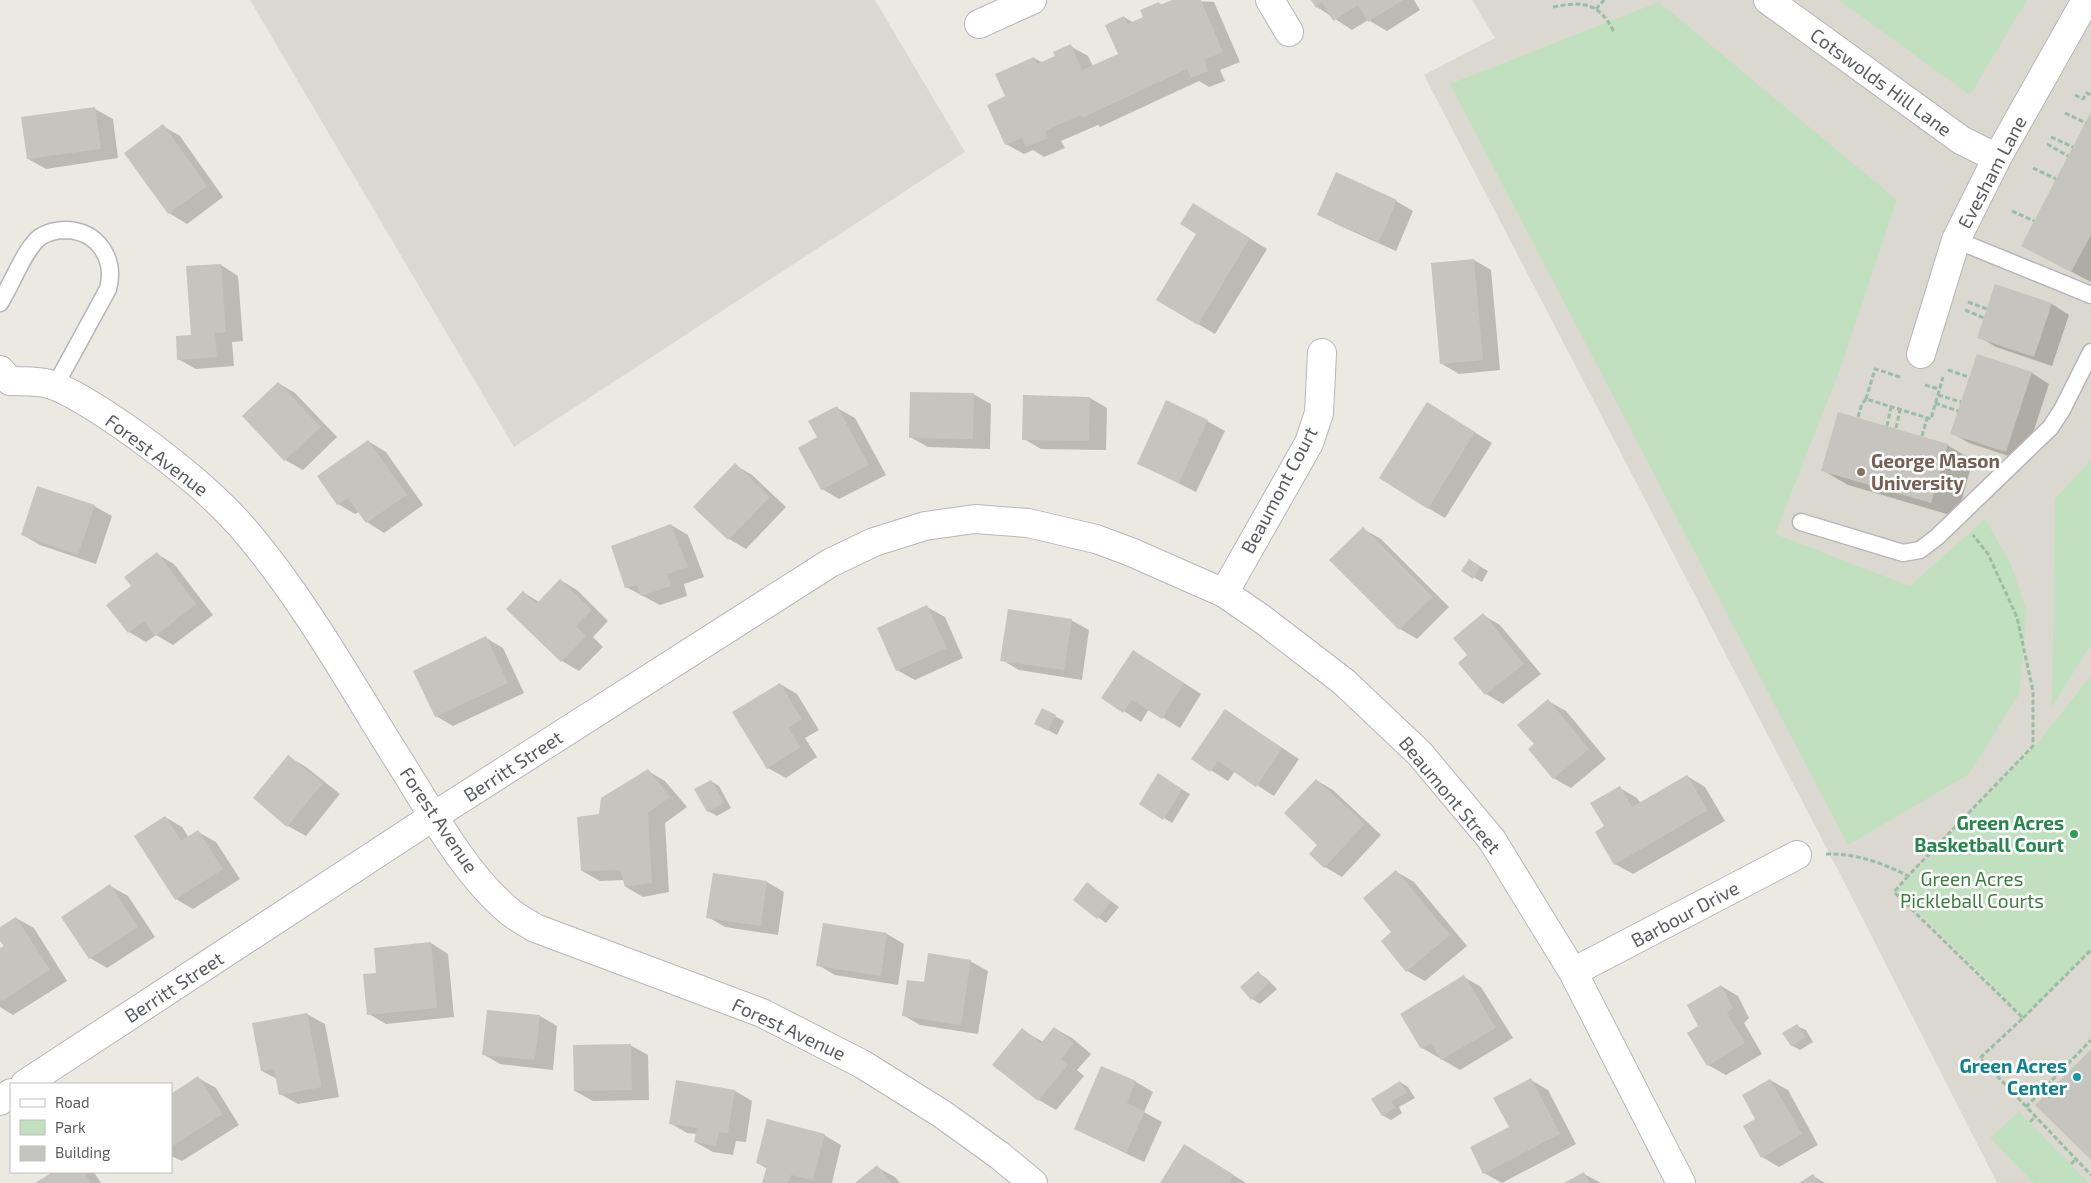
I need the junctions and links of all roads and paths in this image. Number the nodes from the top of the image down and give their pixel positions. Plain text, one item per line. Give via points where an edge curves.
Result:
1 (1032, 0) edge
2 (1270, 0) edge
3 (1557, 0) edge
4 (1604, 0) edge
5 (1768, 0) edge
6 (2086, 0) edge
7 (1596, 9) junction
8 (979, 24) dead end
9 (1289, 32) dead end
10 (1614, 32) dead end
11 (2075, 95) dead end
12 (2091, 95) edge
13 (2065, 113) dead end
14 (2086, 122) dead end
15 (2051, 137) dead end
16 (2047, 144) dead end
17 (2073, 147) dead end
18 (2068, 156) dead end
19 (1997, 158) junction
20 (2034, 168) dead end
21 (2056, 179) dead end
22 (2012, 211) dead end
23 (2034, 222) dead end
24 (1956, 240) junction
25 (2091, 295) edge
26 (1965, 302) dead end
27 (0, 303) edge
28 (1962, 309) dead end
29 (1987, 309) dead end
30 (1984, 318) dead end
31 (2091, 352) edge
32 (1322, 353) dead end
33 (1921, 354) dead end
34 (1945, 369) dead end
35 (1969, 377) dead end
36 (3, 384) edge
37 (55, 386) junction
38 (1938, 395) dead end
39 (1866, 399) dead end
40 (1961, 402) dead end
41 (1935, 403) dead end
42 (1891, 407) dead end
43 (1900, 410) dead end
44 (1958, 411) dead end
45 (1858, 417) dead end
46 (1927, 418) dead end
47 (1887, 426) dead end
48 (1896, 428) dead end
49 (1922, 436) dead end
50 (1959, 516) junction
51 (1801, 522) dead end
52 (1028, 523) joint
53 (1224, 593) junction
54 (434, 816) junction
55 (1797, 855) joint
56 (1908, 876) junction
57 (2091, 950) edge
58 (1572, 972) junction
59 (2023, 1018) junction
60 (2091, 1040) edge
61 (27, 1083) edge
62 (2026, 1107) junction
63 (2035, 1117) junction
64 (2030, 1122) dead end
65 (2076, 1159) junction
66 (2071, 1164) dead end
67 (2091, 1175) edge
68 (1032, 1183) edge
69 (1681, 1183) edge

1 - 8 street
2 - 9 street
3 - 7 path via 1553,7 1578,3
4 - 7 path
5 - 19 street, Cotswolds Hill Lane via 1961,140
6 - 19 street, Evesham Lane
7 - 10 path
11 - 12 path via 2083,99 2087,93
13 - 14 path
15 - 17 path
16 - 18 path
19 - 24 street, Evesham Lane
20 - 21 path
22 - 23 path
24 - 25 lane
24 - 33 street, Evesham Lane
26 - 29 path
27 - 37 lane via 30,247 55,230 77,231 92,238 104,250 110,266 108,289
28 - 30 path
31 - 50 lane via 2050,428
32 - 53 street, Beaumont Court via 1319,413 1309,442
34 - 35 path
36 - 37 street, Forest Avenue via 45,383
37 - 54 street, Forest Avenue via 116,422 177,465 247,534 331,653
38 - 40 path
39 - 45 path
41 - 44 path
42 - 47 path
43 - 48 path
46 - 49 path
50 - 51 lane via 1938,538 1920,550 1903,552
50 - 56 path via 1988,554 2017,617 2033,691 2033,746
52 - 53 street, Beaumont Street via 1096,539
52 - 54 street, Berritt Street via 975,519 925,526 874,542 830,563
53 - 58 street, Beaumont Street via 1344,682 1420,754 1492,840
54 - 61 street, Berritt Street
54 - 68 street, Forest Avenue via 454,848 498,902 511,913 536,928 762,1013 862,1064 942,1114
55 - 56 path via 1837,854 1882,863
55 - 58 street, Barbour Drive
56 - 59 path via 1894,892
57 - 59 path
58 - 69 street, Beaumont Street
59 - 62 path via 1980,1058
60 - 62 path
62 - 63 path
63 - 64 path
63 - 65 path
65 - 66 path
65 - 67 path

